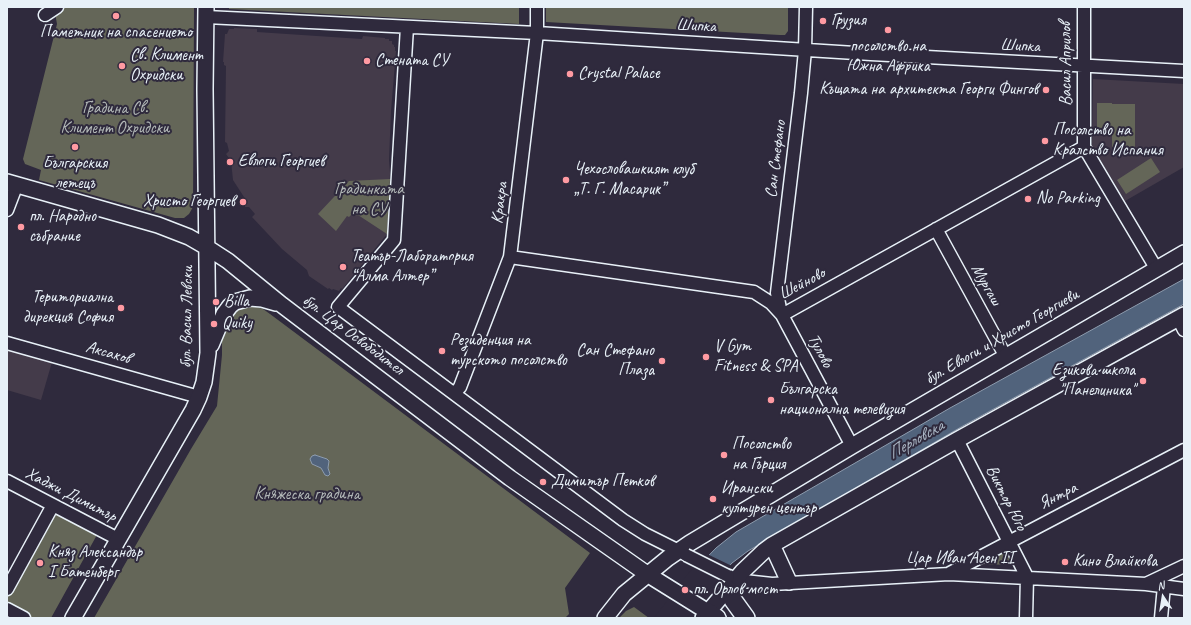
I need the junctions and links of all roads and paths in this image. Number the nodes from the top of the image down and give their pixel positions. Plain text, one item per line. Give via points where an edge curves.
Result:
1 (57, 7) edge
2 (537, 7) edge
3 (806, 7) edge
4 (1084, 7) edge
5 (206, 12) edge
6 (45, 15) dead end
7 (407, 27) junction
8 (537, 33) junction
9 (805, 50) junction
10 (1084, 66) junction
11 (1184, 71) edge
12 (1084, 147) junction
13 (12, 183) edge
14 (9, 206) edge
15 (936, 229) junction
16 (208, 248) junction
17 (1184, 253) edge
18 (510, 257) junction
19 (1155, 270) junction
20 (282, 305) junction
21 (782, 315) junction
22 (1182, 321) edge
23 (7, 343) edge
24 (208, 353) junction
25 (1006, 357) junction
26 (455, 393) junction
27 (199, 397) junction
28 (957, 440) junction
29 (852, 446) junction
30 (1184, 450) edge
31 (7, 481) edge
32 (52, 505) junction
33 (118, 539) junction
34 (1009, 541) junction
35 (772, 546) junction
36 (682, 553) junction
37 (1184, 566) edge
38 (949, 574) junction
39 (1027, 577) junction
40 (653, 578) junction
41 (730, 582) junction
42 (789, 582) junction
43 (1146, 584) junction
44 (1164, 586) junction
45 (7, 589) edge
46 (1184, 589) edge
47 (7, 609) edge
48 (707, 614) edge
49 (24, 618) edge
50 (73, 618) edge
51 (605, 618) edge
52 (746, 618) edge
53 (1026, 618) edge
54 (1161, 618) edge

1 - 6 street
2 - 8 street, Кракра
3 - 9 street, Сан Стефано
4 - 10 street, Васил Априлов
5 - 7 street, Шипка
5 - 16 main road, бул. Васил Левски
7 - 8 street, Шипка
7 - 26 street, бул. Цар Освободител via 394,240 338,306
8 - 9 street, Шипка
8 - 18 street, Кракра
9 - 10 street, Шипка
9 - 21 street, Сан Стефано via 777,293
10 - 11 street, Шипка
10 - 12 street, Васил Априлов
12 - 15 street, Шейново
12 - 19 street
13 - 14 street
13 - 16 main road, бул. Цар Освободител via 158,226 189,237
15 - 21 street, Шейново
15 - 25 street, Мургаш
16 - 20 main road, бул. Цар Освободител via 228,260
16 - 24 main road, бул. Васил Левски
17 - 19 main road, бул. Евлоги и Христо Георгиеви
18 - 21 street, Шейново via 754,292 771,302
18 - 26 street, Кракра via 460,387
19 - 25 main road, бул. Евлоги и Христо Георгиеви
20 - 24 main road via 250,298 235,302 224,314
20 - 40 main road, бул. Цар Освободител via 510,478
21 - 29 street, Тулово
22 - 28 main road
23 - 27 street, Аксаков
24 - 27 main road, бул. Васил Левски
25 - 29 main road, бул. Евлоги и Христо Георгиеви
26 - 36 street, бул. Цар Освободител via 623,520
27 - 33 main road, бул. Васил Левски
28 - 34 street, Виктор Юго
28 - 35 main road
29 - 36 main road, бул. Евлоги и Христо Георгиеви via 732,517
30 - 34 street, Янтра
31 - 32 street, Хаджи Димитър
32 - 33 street, Хаджи Димитър
32 - 45 street
33 - 50 main road, бул. Васил Левски
34 - 38 street, Янтра
34 - 39 street, Виктор Юго
35 - 41 main road
35 - 42 main road
36 - 40 main road, бул. Евлоги и Христо Георгиеви
36 - 41 street, бул. Цар Освободител, bridge
37 - 43 street
38 - 39 street, Цар Иван Асен II
38 - 42 street, Цар Иван Асен II
39 - 43 street, Цар Иван Асен II
39 - 53 street, Виктор Юго
40 - 48 main road, бул. Цар Освободител
40 - 51 main road, бул. Евлоги и Христо Георгиеви via 624,594
41 - 42 street, Цар Иван Асен II
41 - 48 main road
41 - 52 highway via 733,600
43 - 44 street, Цар Иван Асен II
44 - 46 street, Цар Иван Асен II
44 - 54 street
47 - 49 street

